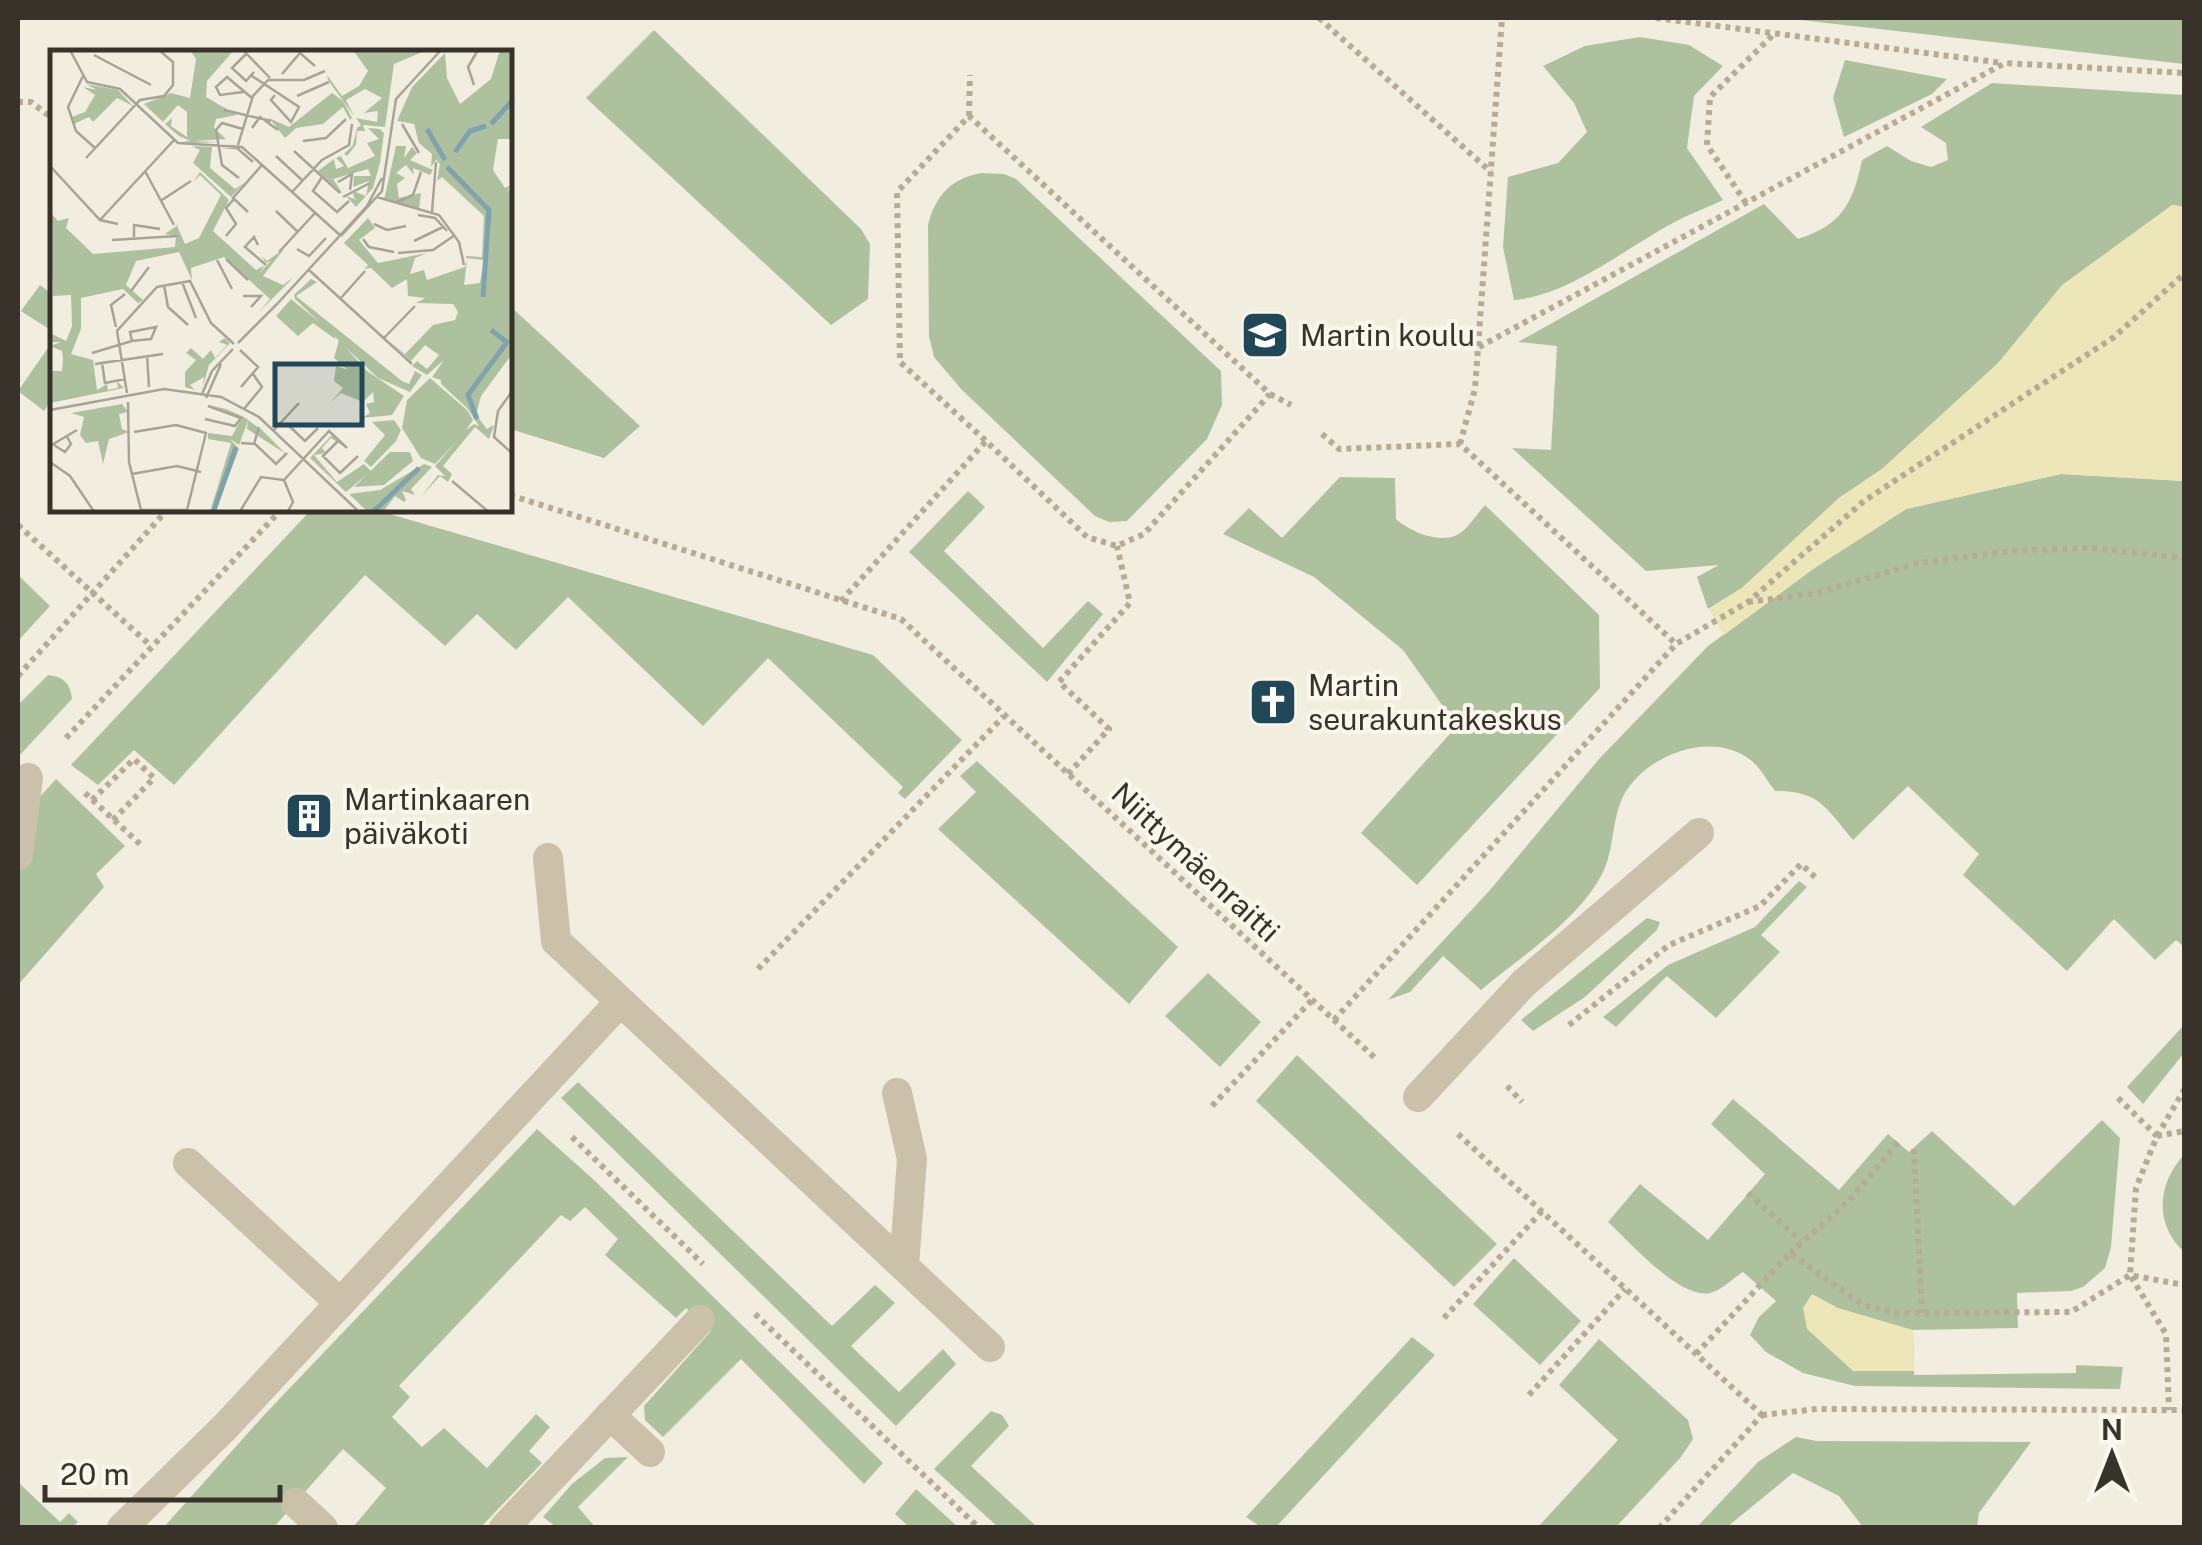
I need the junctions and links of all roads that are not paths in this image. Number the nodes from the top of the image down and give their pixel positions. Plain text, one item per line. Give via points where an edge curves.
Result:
1 (38, 768) road end
2 (1699, 833) dead end
3 (18, 855) edge
4 (548, 858) dead end
5 (620, 1003) junction
6 (896, 1093) dead end
7 (1418, 1096) road end
8 (188, 1163) dead end
9 (904, 1266) junction
10 (340, 1303) junction
11 (700, 1320) dead end
12 (990, 1347) dead end
13 (610, 1415) junction
14 (650, 1452) dead end
15 (296, 1502) dead end
16 (122, 1528) edge
17 (323, 1528) edge
18 (504, 1528) edge

1 - 3 lane
2 - 7 lane via 1524,983
4 - 5 lane via 556,941
5 - 9 lane
5 - 10 lane
6 - 9 lane via 912,1159
8 - 10 lane
9 - 12 lane
10 - 16 lane
11 - 13 lane
13 - 14 lane
13 - 18 lane
15 - 17 lane

